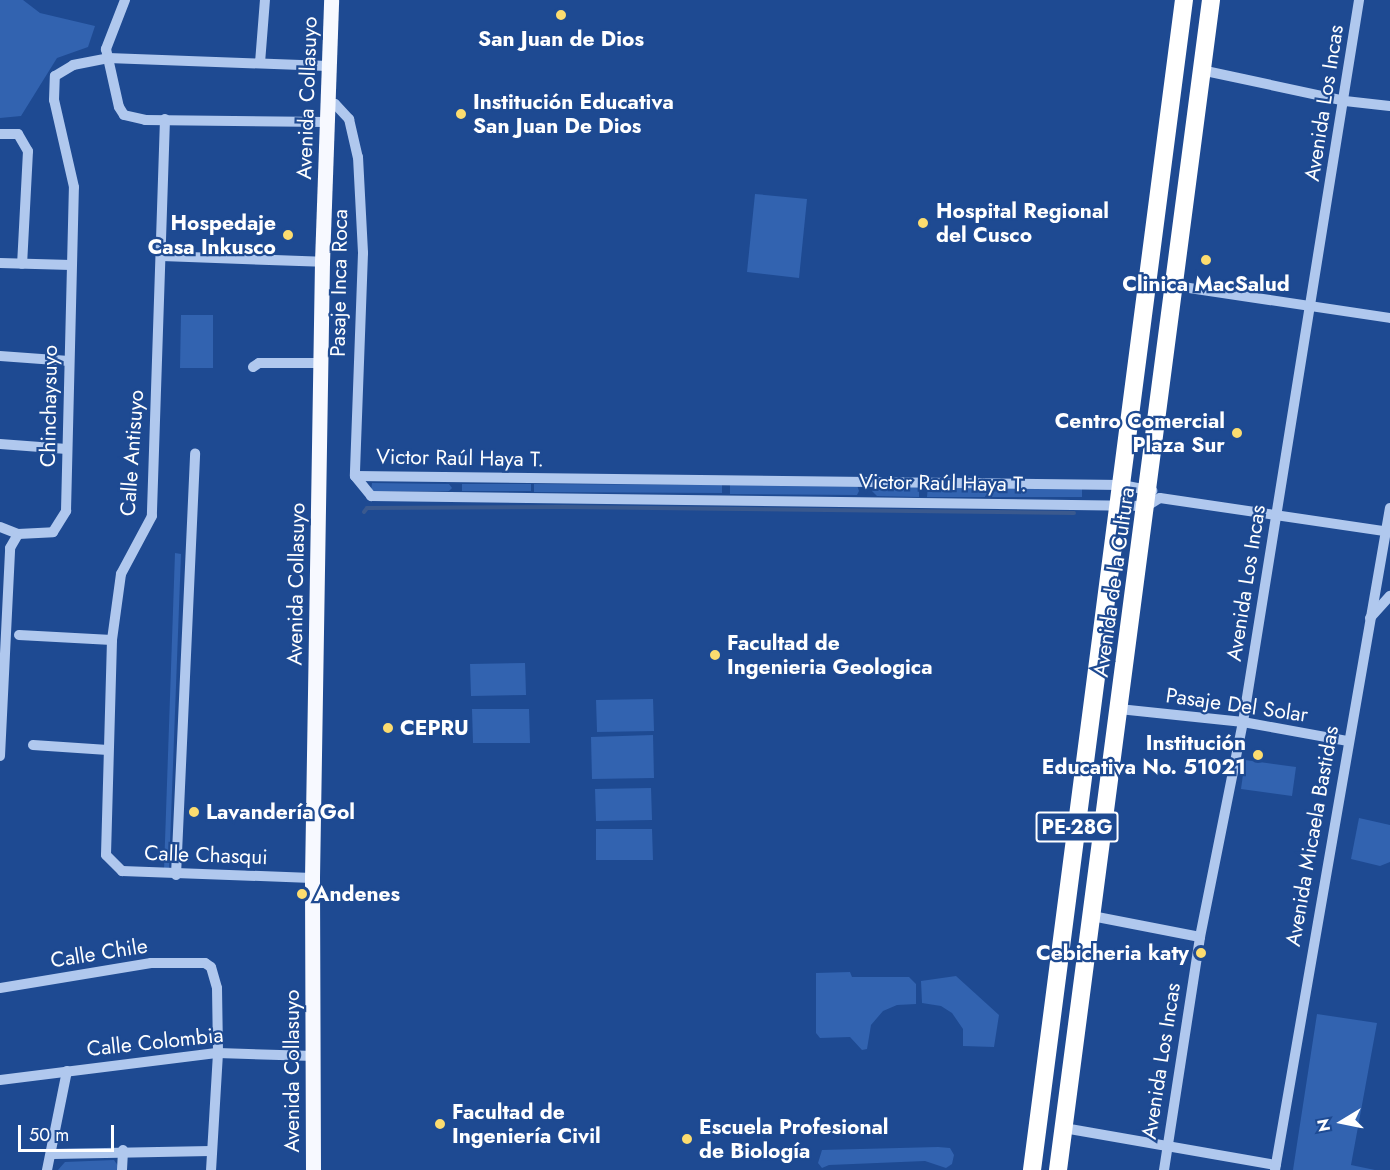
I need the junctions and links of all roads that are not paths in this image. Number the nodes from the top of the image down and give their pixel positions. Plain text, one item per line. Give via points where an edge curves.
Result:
1 (125, 0) edge
2 (265, 0) edge
3 (332, 0) edge
4 (1184, 0) edge
5 (1211, 0) edge
6 (1359, 0) edge
7 (108, 58) junction
8 (260, 63) junction
9 (328, 66) junction
10 (1201, 70) junction
11 (1345, 101) junction
12 (327, 102) junction
13 (1390, 106) edge
14 (165, 119) junction
15 (326, 122) junction
16 (0, 134) edge
17 (162, 256) junction
18 (322, 262) junction
19 (0, 263) edge
20 (22, 264) junction
21 (71, 265) junction
22 (1176, 286) junction
23 (1310, 306) junction
24 (1390, 318) edge
25 (0, 356) edge
26 (69, 361) junction
27 (322, 363) junction
28 (253, 367) dead end
29 (0, 444) edge
30 (67, 449) junction
31 (195, 453) dead end
32 (355, 476) junction
33 (456, 477) junction
34 (1122, 485) junction
35 (456, 497) junction
36 (1152, 498) junction
37 (1120, 505) junction
38 (1390, 508) edge
39 (1277, 515) junction
40 (0, 527) edge
41 (18, 534) junction
42 (1389, 534) edge
43 (1390, 596) edge
44 (1369, 619) junction
45 (3, 634) edge
46 (19, 635) dead end
47 (112, 640) junction
48 (1119, 709) junction
49 (1243, 722) junction
50 (1348, 741) junction
51 (0, 742) edge
52 (33, 745) dead end
53 (108, 750) junction
54 (0, 756) edge
55 (106, 855) joint
56 (176, 874) junction
57 (312, 878) junction
58 (1092, 916) junction
59 (1200, 938) junction
60 (0, 988) edge
61 (218, 1053) junction
62 (314, 1056) junction
63 (67, 1071) junction
64 (0, 1080) edge
65 (1064, 1128) junction
66 (1168, 1146) junction
67 (123, 1150) junction
68 (211, 1151) junction
69 (53, 1154) junction
70 (1276, 1168) edge
71 (47, 1170) edge
72 (122, 1170) edge
73 (211, 1170) edge
74 (313, 1170) edge
75 (1032, 1170) edge
76 (1058, 1170) edge
77 (1164, 1170) edge

1 - 7 street via 107,43
2 - 8 street
3 - 9 main road, Avenida Collasuyo
4 - 34 highway, Avenida de la Cultura
5 - 10 highway, Avenida de la Cultura
6 - 11 street, Avenida Los Incas
7 - 8 street
7 - 14 street via 124,115
7 - 21 street, Chinchaysuyo via 73,65 55,76 54,100 74,184
8 - 9 street
9 - 12 main road, Avenida Collasuyo
10 - 11 street
10 - 22 highway, Avenida de la Cultura
11 - 13 street
11 - 23 street, Avenida Los Incas
12 - 15 main road, Avenida Collasuyo
12 - 32 street, Pasaje Inca Roca via 335,104 349,119 358,157 363,253
14 - 15 street
14 - 17 street, Calle Antisuyo
15 - 18 main road, Avenida Collasuyo
16 - 20 street via 18,134 28,151
17 - 18 street
17 - 47 street, Calle Antisuyo via 152,516 121,574
18 - 27 main road, Avenida Collasuyo
19 - 20 street
20 - 21 street
21 - 26 street, Chinchaysuyo
22 - 23 street
22 - 36 highway, Avenida de la Cultura
23 - 24 street
23 - 39 street, Avenida Los Incas
25 - 26 street
26 - 30 street, Chinchaysuyo
27 - 28 street via 259,363
27 - 57 main road, Avenida Collasuyo
29 - 30 street
30 - 41 street, Chinchaysuyo via 66,511 61,525 48,535
31 - 56 street
32 - 33 street, Victor Raúl Haya T.
32 - 35 street, Victor Raúl Haya T. via 371,496
33 - 34 street, Victor Raúl Haya T.
33 - 35 street
34 - 36 street, Victor Raúl Haya T.
34 - 37 highway, Avenida de la Cultura / PE-28G
35 - 37 street, Victor Raúl Haya T.
36 - 37 street, Victor Raúl Haya T.
36 - 39 street
36 - 48 highway, Avenida de la Cultura / PE-28G
37 - 75 highway, Avenida de la Cultura / PE-28G
38 - 42 street, Avenida Micaela Bastidas
39 - 42 street
39 - 49 street, Avenida Los Incas
40 - 41 street, Chinchaysuyo
41 - 45 street via 10,548
42 - 44 street, Avenida Micaela Bastidas
43 - 44 street
44 - 50 street, Avenida Micaela Bastidas
45 - 51 street
46 - 47 street
47 - 53 street, Calle Antisuyo
48 - 49 street, Pasaje Del Solar
48 - 58 highway, Avenida de la Cultura / PE-28G
49 - 50 street, Pasaje Del Solar
49 - 59 street, Avenida Los Incas
50 - 70 street, Avenida Micaela Bastidas
51 - 54 street
52 - 53 street
53 - 55 street, Calle Antisuyo
55 - 56 street, Calle Chasqui via 122,871
56 - 57 street, Calle Chasqui
57 - 62 main road, Avenida Collasuyo
58 - 59 street
58 - 65 highway, Avenida de la Cultura / PE-28G
59 - 66 street, Avenida Los Incas
60 - 61 street, Calle Chile via 151,963 205,963 215,973
61 - 62 street, Calle Colombia
61 - 63 street, Calle Colombia
61 - 68 street
62 - 74 main road, Avenida Collasuyo
63 - 64 street, Calle Colombia
63 - 69 street
65 - 66 street
65 - 76 highway, Avenida de la Cultura / PE-28G
66 - 70 street
66 - 77 street, Avenida Los Incas
67 - 68 street
67 - 69 street
67 - 72 street
68 - 73 street
69 - 71 street

